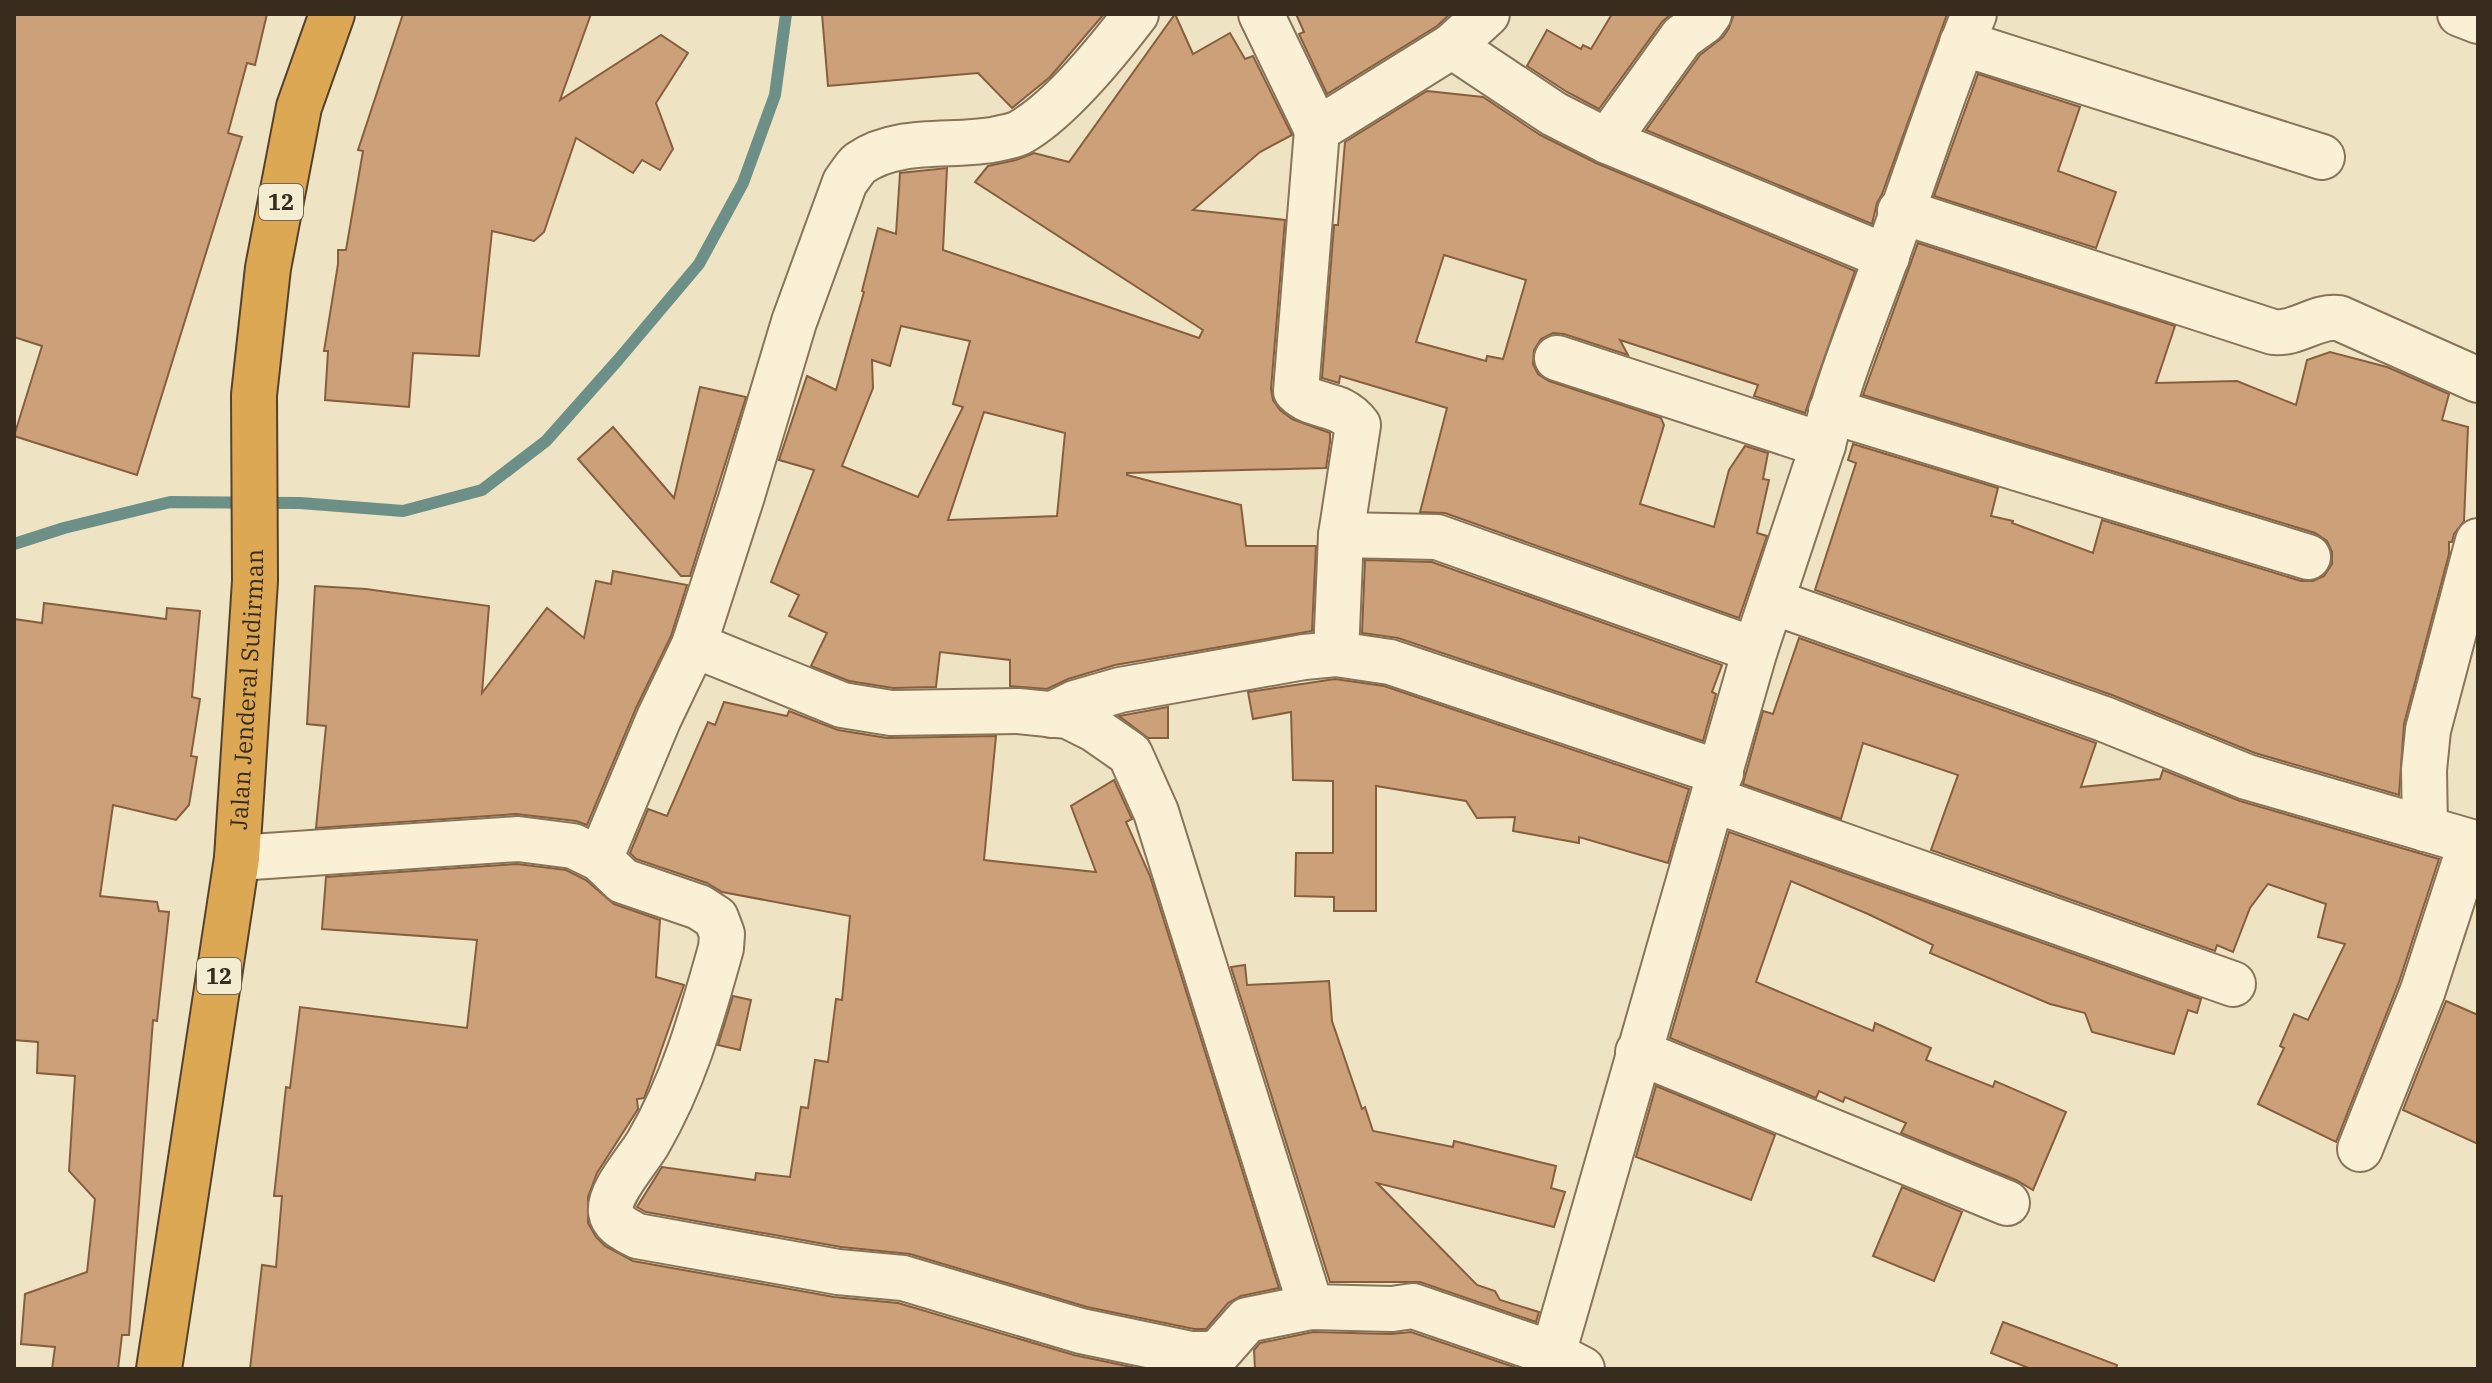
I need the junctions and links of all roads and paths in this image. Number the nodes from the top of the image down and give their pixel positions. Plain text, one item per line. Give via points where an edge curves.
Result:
1 (332, 14) edge
2 (1136, 14) edge
3 (1261, 14) edge
4 (1487, 14) edge
5 (1709, 14) edge
6 (2460, 14) edge
7 (2478, 21) edge
8 (1968, 28) edge
9 (1452, 46) junction
10 (1317, 130) junction
11 (1607, 141) junction
12 (2322, 157) dead end
13 (1900, 211) junction
14 (1887, 257) junction
15 (1557, 358) dead end
16 (2478, 380) edge
17 (1827, 428) junction
18 (1341, 535) junction
19 (2478, 541) edge
20 (2308, 557) dead end
21 (1773, 602) junction
22 (694, 645) junction
23 (1755, 650) junction
24 (1336, 654) junction
25 (1051, 715) junction
26 (1717, 786) junction
27 (2425, 829) junction
28 (2474, 843) edge
29 (237, 858) junction
30 (600, 859) junction
31 (2233, 984) dead end
32 (1638, 1052) junction
33 (2360, 1149) dead end
34 (2007, 1203) dead end
35 (1311, 1307) junction
36 (1567, 1361) edge
37 (159, 1369) edge

1 - 29 highway, Jalan Jenderal Sudirman / 12 via 299,107 268,268 254,395 255,581
2 - 22 street via 1052,109 1019,134 881,153 858,164 845,182 794,322
3 - 10 street
4 - 9 street
5 - 11 street via 1682,37
6 - 7 street
8 - 12 street
8 - 13 street
9 - 10 street
9 - 11 street via 1554,114
10 - 18 street via 1296,391 1349,413 1358,425
11 - 14 street
13 - 14 street
13 - 16 street via 2273,332 2339,318
14 - 17 street
15 - 17 street
17 - 20 street
17 - 21 street
18 - 23 street via 1437,537
18 - 24 street
19 - 27 street via 2428,730
21 - 23 street
21 - 27 street via 2104,719 2247,777
22 - 25 street via 842,705 891,713
22 - 30 street
23 - 26 street
24 - 25 street via 1120,690
24 - 26 street via 1390,662
25 - 35 street via 1068,716 1130,754 1156,812
26 - 31 street
26 - 32 street
27 - 28 street
28 - 33 street
29 - 30 street via 518,839 573,846
29 - 37 highway, Jalan Jenderal Sudirman / 12
30 - 35 street via 623,881 699,907 716,918 722,934 689,1058 668,1108 614,1195 611,1213 617,1225 637,1236 838,1272 903,1278 1081,1331 1191,1354 1217,1354 1247,1320
32 - 34 street
32 - 36 street
35 - 36 street via 1413,1306

